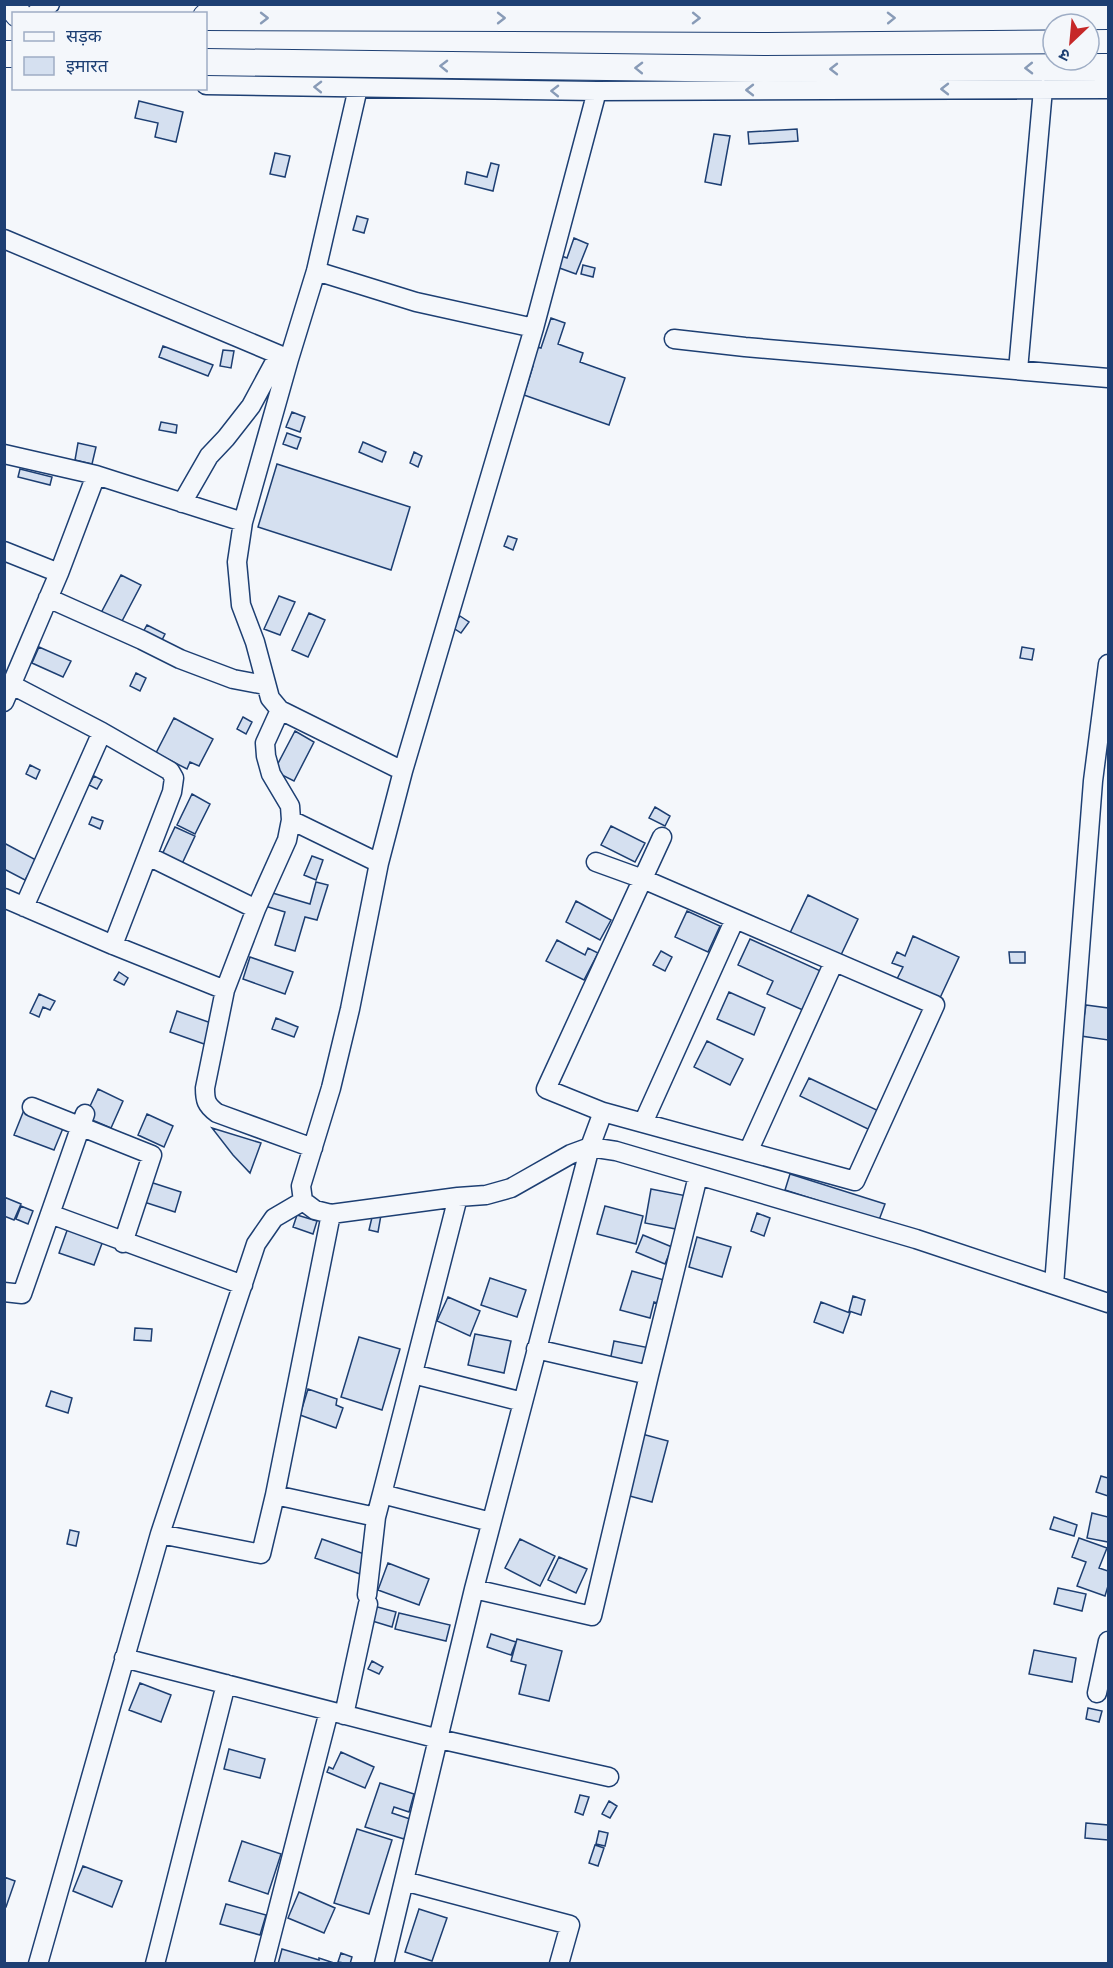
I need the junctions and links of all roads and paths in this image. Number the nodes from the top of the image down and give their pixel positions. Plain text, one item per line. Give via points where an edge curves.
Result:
1 (1108, 16) edge
2 (207, 17) edge
3 (207, 62) edge
4 (1108, 67) edge
5 (207, 86) edge
6 (358, 88) junction
7 (1043, 89) junction
8 (1108, 89) edge
9 (597, 91) junction
10 (4, 238) edge
11 (316, 271) junction
12 (534, 328) junction
13 (674, 339) dead end
14 (283, 357) junction
15 (1018, 370) junction
16 (1108, 378) edge
17 (4, 454) edge
18 (96, 475) junction
19 (182, 503) junction
20 (243, 522) junction
21 (4, 551) edge
22 (59, 573) junction
23 (48, 598) junction
24 (1108, 664) edge
25 (12, 672) edge
26 (265, 685) junction
27 (4, 702) edge
28 (280, 710) junction
29 (102, 732) junction
30 (403, 771) junction
31 (1101, 781) edge
32 (291, 820) junction
33 (662, 837) dead end
34 (148, 856) junction
35 (596, 862) dead end
36 (379, 863) junction
37 (643, 879) junction
38 (4, 898) edge
39 (24, 907) junction
40 (256, 909) junction
41 (735, 919) junction
42 (113, 945) junction
43 (834, 962) junction
44 (225, 990) junction
45 (32, 1107) dead end
46 (603, 1112) junction
47 (82, 1120) junction
48 (643, 1123) junction
49 (590, 1147) junction
50 (313, 1148) junction
51 (748, 1152) junction
52 (698, 1176) junction
53 (458, 1197) junction
54 (303, 1201) junction
55 (50, 1214) junction
56 (331, 1214) junction
57 (123, 1243) junction
58 (243, 1285) junction
59 (1054, 1285) junction
60 (4, 1292) edge
61 (1108, 1304) edge
62 (537, 1349) junction
63 (412, 1374) junction
64 (649, 1375) junction
65 (522, 1402) junction
66 (382, 1494) junction
67 (275, 1495) junction
68 (376, 1517) junction
69 (491, 1522) junction
70 (160, 1534) junction
71 (474, 1589) junction
72 (1108, 1641) edge
73 (124, 1658) junction
74 (226, 1684) junction
75 (1097, 1694) dead end
76 (337, 1713) junction
77 (439, 1738) junction
78 (609, 1777) dead end
79 (404, 1881) junction
80 (38, 1964) edge
81 (155, 1964) edge
82 (264, 1964) edge
83 (384, 1964) edge
84 (559, 1964) edge

2 -> 1 highway
4 -> 3 highway via 764,69
6 -> 5 street
9 -> 6 street
6 - 11 street
7 - 8 street
7 -> 9 street
7 - 15 street
9 - 12 street
10 - 14 street
11 - 12 street via 417,302
11 - 14 street
12 - 30 street
13 - 15 street
14 - 19 street via 239,423 209,456
14 - 20 street
15 - 16 street
17 - 18 street
18 - 19 street
18 - 22 street
19 - 20 street
20 - 26 street via 237,562 241,605
21 - 22 street
22 - 23 street
23 - 25 street
23 - 26 street via 180,659 233,679
24 - 31 street
25 - 27 street
25 - 29 street
26 - 28 street
28 - 30 street
28 - 32 street via 265,743 266,756 290,806
29 - 34 street via 170,771 174,778
29 - 39 street
30 - 36 street
31 - 59 street
32 - 36 street
32 - 40 street via 287,840
33 - 37 street
34 - 40 street
34 - 42 street
35 - 37 street
36 - 50 street via 350,1009
37 - 41 street
37 - 46 street via 546,1089
38 - 39 street
39 - 42 street
40 - 44 street
41 - 43 street
41 - 48 street
42 - 44 street
43 - 51 street
43 - 51 street via 935,1005 860,1171 855,1181
44 - 50 street via 205,1100 217,1113
45 - 47 street
46 - 48 street
46 - 49 street
47 - 55 street
47 - 57 street via 152,1155
48 - 51 street
49 - 52 street
49 - 53 street via 512,1188
49 - 62 street
50 - 54 street via 301,1186
52 - 59 street via 916,1239
52 - 64 street
53 - 56 street
53 - 63 street
54 - 56 street via 315,1210
54 - 58 street via 274,1218 264,1230
55 - 57 street
55 - 60 street via 22,1294
56 - 67 street
57 - 58 street
58 - 70 street
59 - 61 street
62 - 64 street
62 - 65 street
63 - 65 street
63 - 66 street
64 - 71 street via 592,1616
65 - 69 street
66 - 68 street
66 - 69 street
67 - 68 street
67 - 70 street via 261,1554
68 - 76 street via 367,1600
69 - 71 street
70 - 73 street
71 - 77 street
72 - 75 street
73 - 74 street
73 - 80 street
74 - 76 street
74 - 81 street
76 - 77 street
76 - 82 street
77 - 78 street
77 - 79 street
79 - 83 street
79 - 84 street via 570,1925

